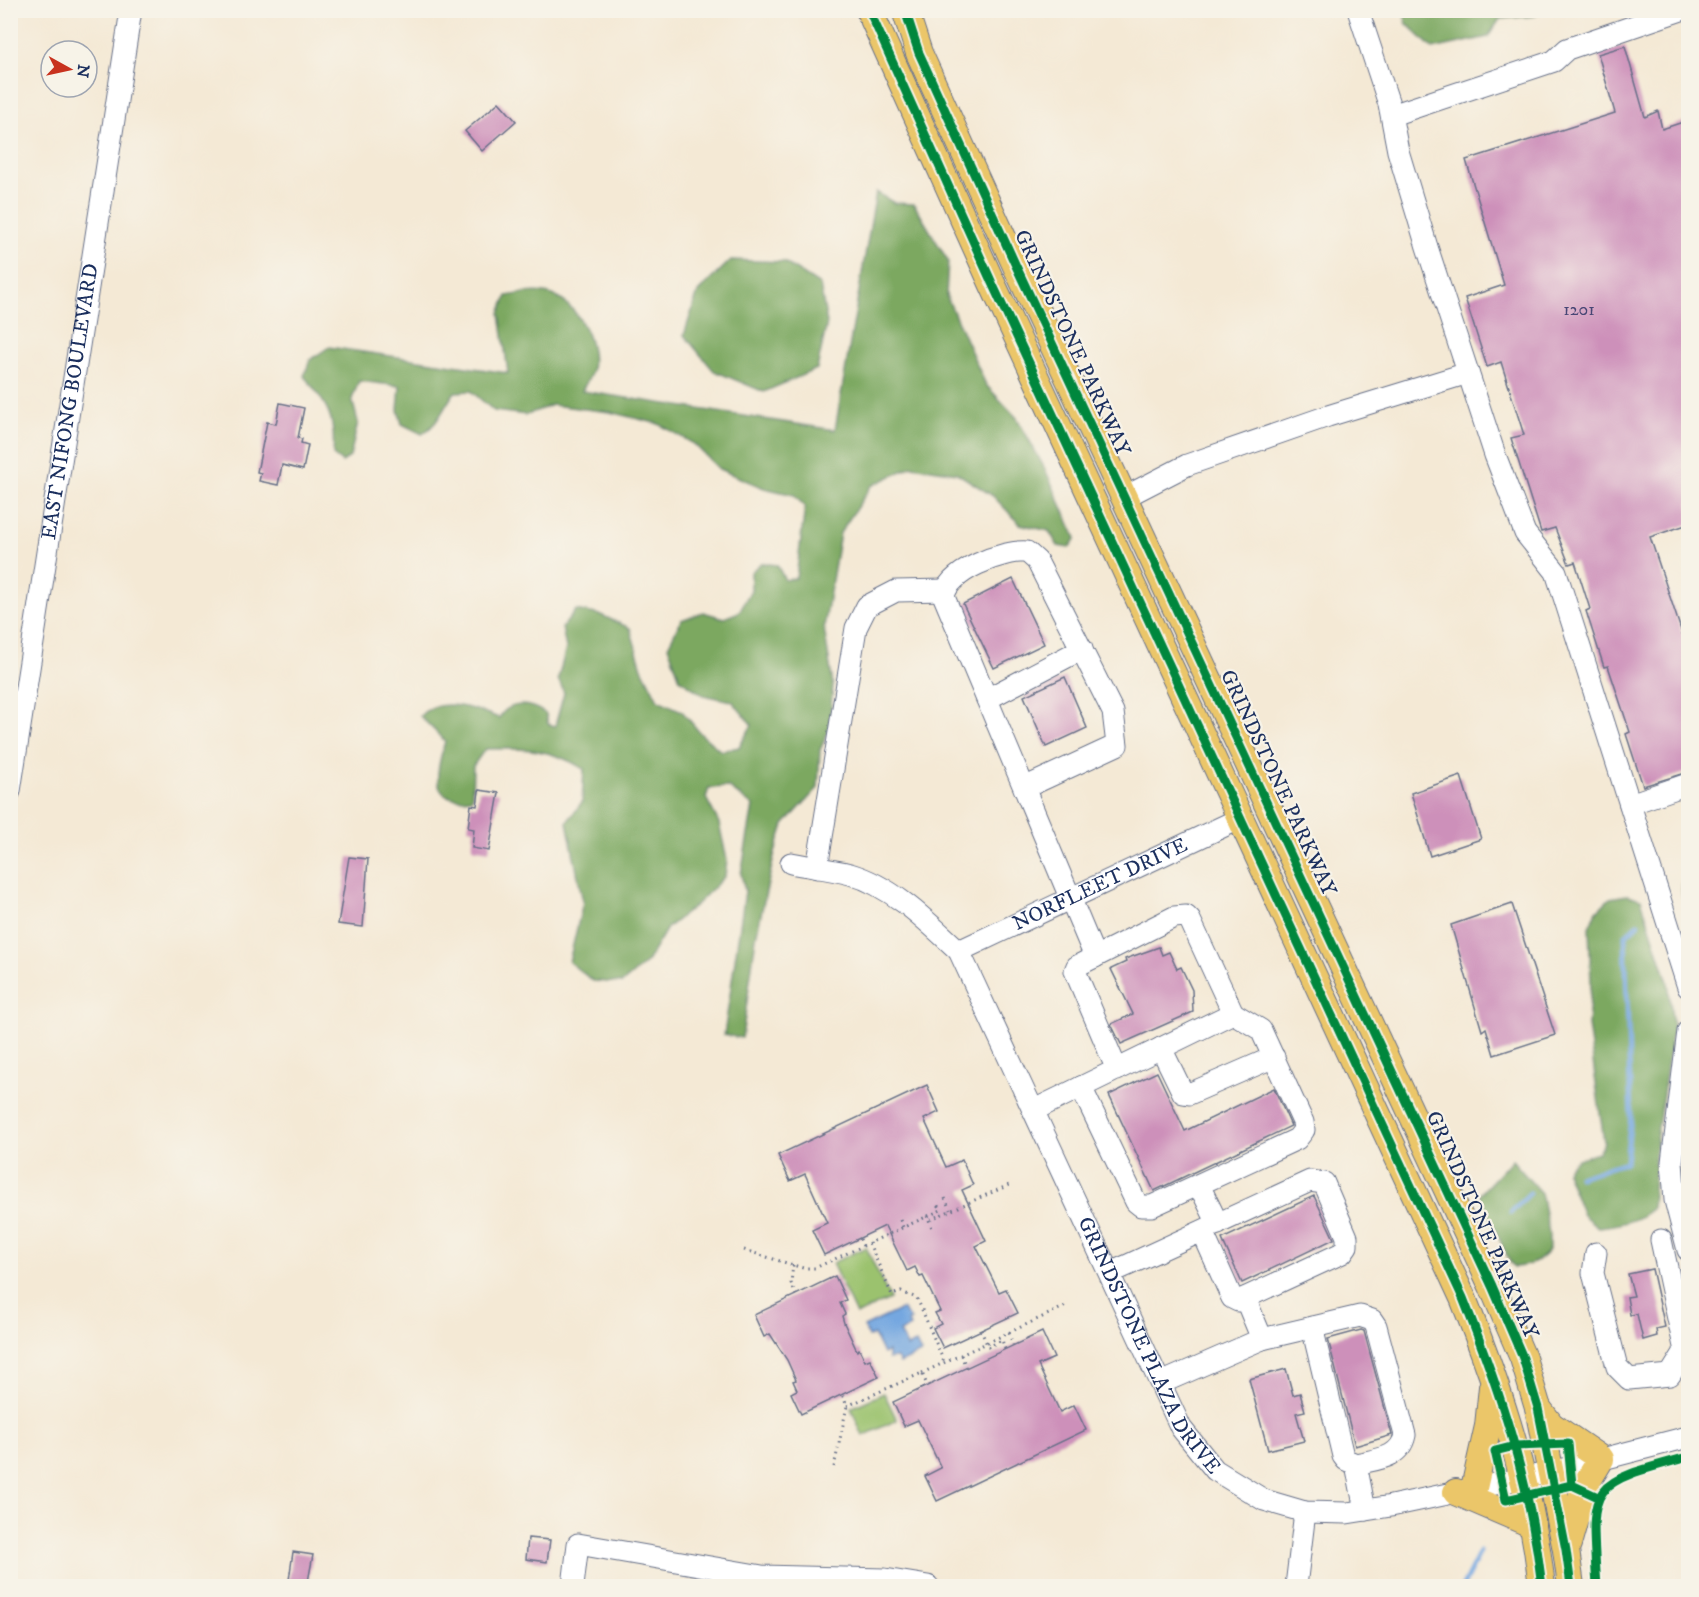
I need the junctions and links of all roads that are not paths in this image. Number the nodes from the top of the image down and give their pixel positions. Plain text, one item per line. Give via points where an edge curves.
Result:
1 (131, 10) edge
2 (869, 10) edge
3 (905, 10) edge
4 (1358, 10) edge
5 (1681, 10) edge
6 (1392, 115) junction
7 (1468, 373) junction
8 (1125, 497) junction
9 (945, 590) junction
10 (1083, 649) junction
11 (987, 699) junction
12 (1689, 784) edge
13 (1024, 788) junction
14 (10, 791) edge
15 (1630, 804) junction
16 (1241, 818) junction
17 (790, 863) dead end
18 (817, 868) junction
19 (1070, 898) junction
20 (959, 951) junction
21 (1095, 957) junction
22 (1689, 987) edge
23 (1233, 1013) junction
24 (1689, 1031) edge
25 (1161, 1048) junction
26 (1274, 1057) junction
27 (1117, 1070) junction
28 (1081, 1088) junction
29 (1034, 1110) junction
30 (1681, 1175) edge
31 (1199, 1185) junction
32 (1210, 1227) junction
33 (1660, 1240) dead end
34 (1689, 1250) edge
35 (1596, 1253) dead end
36 (1110, 1273) junction
37 (1245, 1298) junction
38 (1312, 1327) junction
39 (1262, 1338) junction
40 (1493, 1375) junction
41 (1161, 1383) junction
42 (1539, 1408) junction
43 (1689, 1437) edge
44 (1600, 1460) junction
45 (1356, 1464) junction
46 (1552, 1472) junction
47 (1524, 1478) junction
48 (1465, 1490) junction
49 (1365, 1510) junction
50 (1305, 1512) junction
51 (1533, 1525) junction
52 (1566, 1550) junction
53 (573, 1587) edge
54 (928, 1587) edge
55 (1296, 1587) edge
56 (1542, 1587) edge
57 (1571, 1587) edge

1 - 14 street, EAST NIFONG BOULEVARD
2 - 16 main road
3 - 8 main road, GRINDSTONE PARKWAY via 929,74
4 - 6 street
5 - 6 street via 1567,50 1554,62
6 - 7 street via 1398,151
7 - 8 street via 1186,465
7 - 15 street via 1525,533 1556,572
8 - 42 main road, GRINDSTONE PARKWAY via 1492,1286 1523,1358
9 - 10 street via 950,582 980,563 1004,553 1027,552 1037,561
9 - 11 street via 944,597
9 - 18 street via 896,591 867,606 856,628
10 - 11 street
10 - 13 street via 1113,712 1117,745
11 - 13 street
12 - 15 street
13 - 19 street
15 - 22 street
16 - 19 street, NORFLEET DRIVE
16 - 40 main road via 1463,1298
17 - 18 street, GRINDSTONE PLAZA DRIVE
18 - 20 street, GRINDSTONE PLAZA DRIVE via 851,874 886,891 924,918
19 - 20 street, NORFLEET DRIVE
19 - 21 street
20 - 29 street, GRINDSTONE PLAZA DRIVE
21 - 23 street via 1174,917 1186,916
21 - 27 street via 1077,966 1075,977
23 - 25 street
23 - 26 street via 1261,1030
24 - 30 street via 1672,1162
25 - 26 street via 1183,1094
25 - 27 street
26 - 31 street via 1303,1122 1302,1136
27 - 28 street
28 - 29 street
28 - 31 street via 1136,1202 1152,1206
29 - 36 street, GRINDSTONE PLAZA DRIVE
30 - 34 street via 1675,1200
31 - 32 street
32 - 36 street
32 - 37 street via 1232,1298
32 - 37 street via 1310,1181 1324,1184 1347,1237 1347,1246 1342,1253
33 - 35 street via 1685,1350 1670,1375 1629,1379 1617,1367 1593,1273
36 - 41 street, GRINDSTONE PLAZA DRIVE
37 - 39 street
38 - 39 street
38 - 45 street via 1342,1456
38 - 45 street via 1360,1316 1368,1317 1377,1326 1405,1435 1400,1450 1392,1455
39 - 41 street
40 - 47 main road
40 - 48 main road via 1488,1426
41 - 50 street, GRINDSTONE PLAZA DRIVE via 1181,1428 1215,1470 1264,1500
42 - 44 main road via 1551,1425
42 - 46 main road, GRINDSTONE PARKWAY
43 - 44 street, GRINDSTONE PLAZA DRIVE
44 - 46 street, GRINDSTONE PLAZA DRIVE
44 - 52 main road via 1584,1487
45 - 49 street
46 - 47 street, GRINDSTONE PLAZA DRIVE
46 - 52 main road, GRINDSTONE PARKWAY
47 - 48 street, GRINDSTONE PLAZA DRIVE
47 - 51 main road
48 - 49 street, GRINDSTONE PLAZA DRIVE
48 - 51 main road
49 - 50 street, GRINDSTONE PLAZA DRIVE
50 - 55 street
51 - 56 main road
52 - 57 main road, GRINDSTONE PARKWAY
53 - 54 street via 578,1544 762,1576 885,1579

